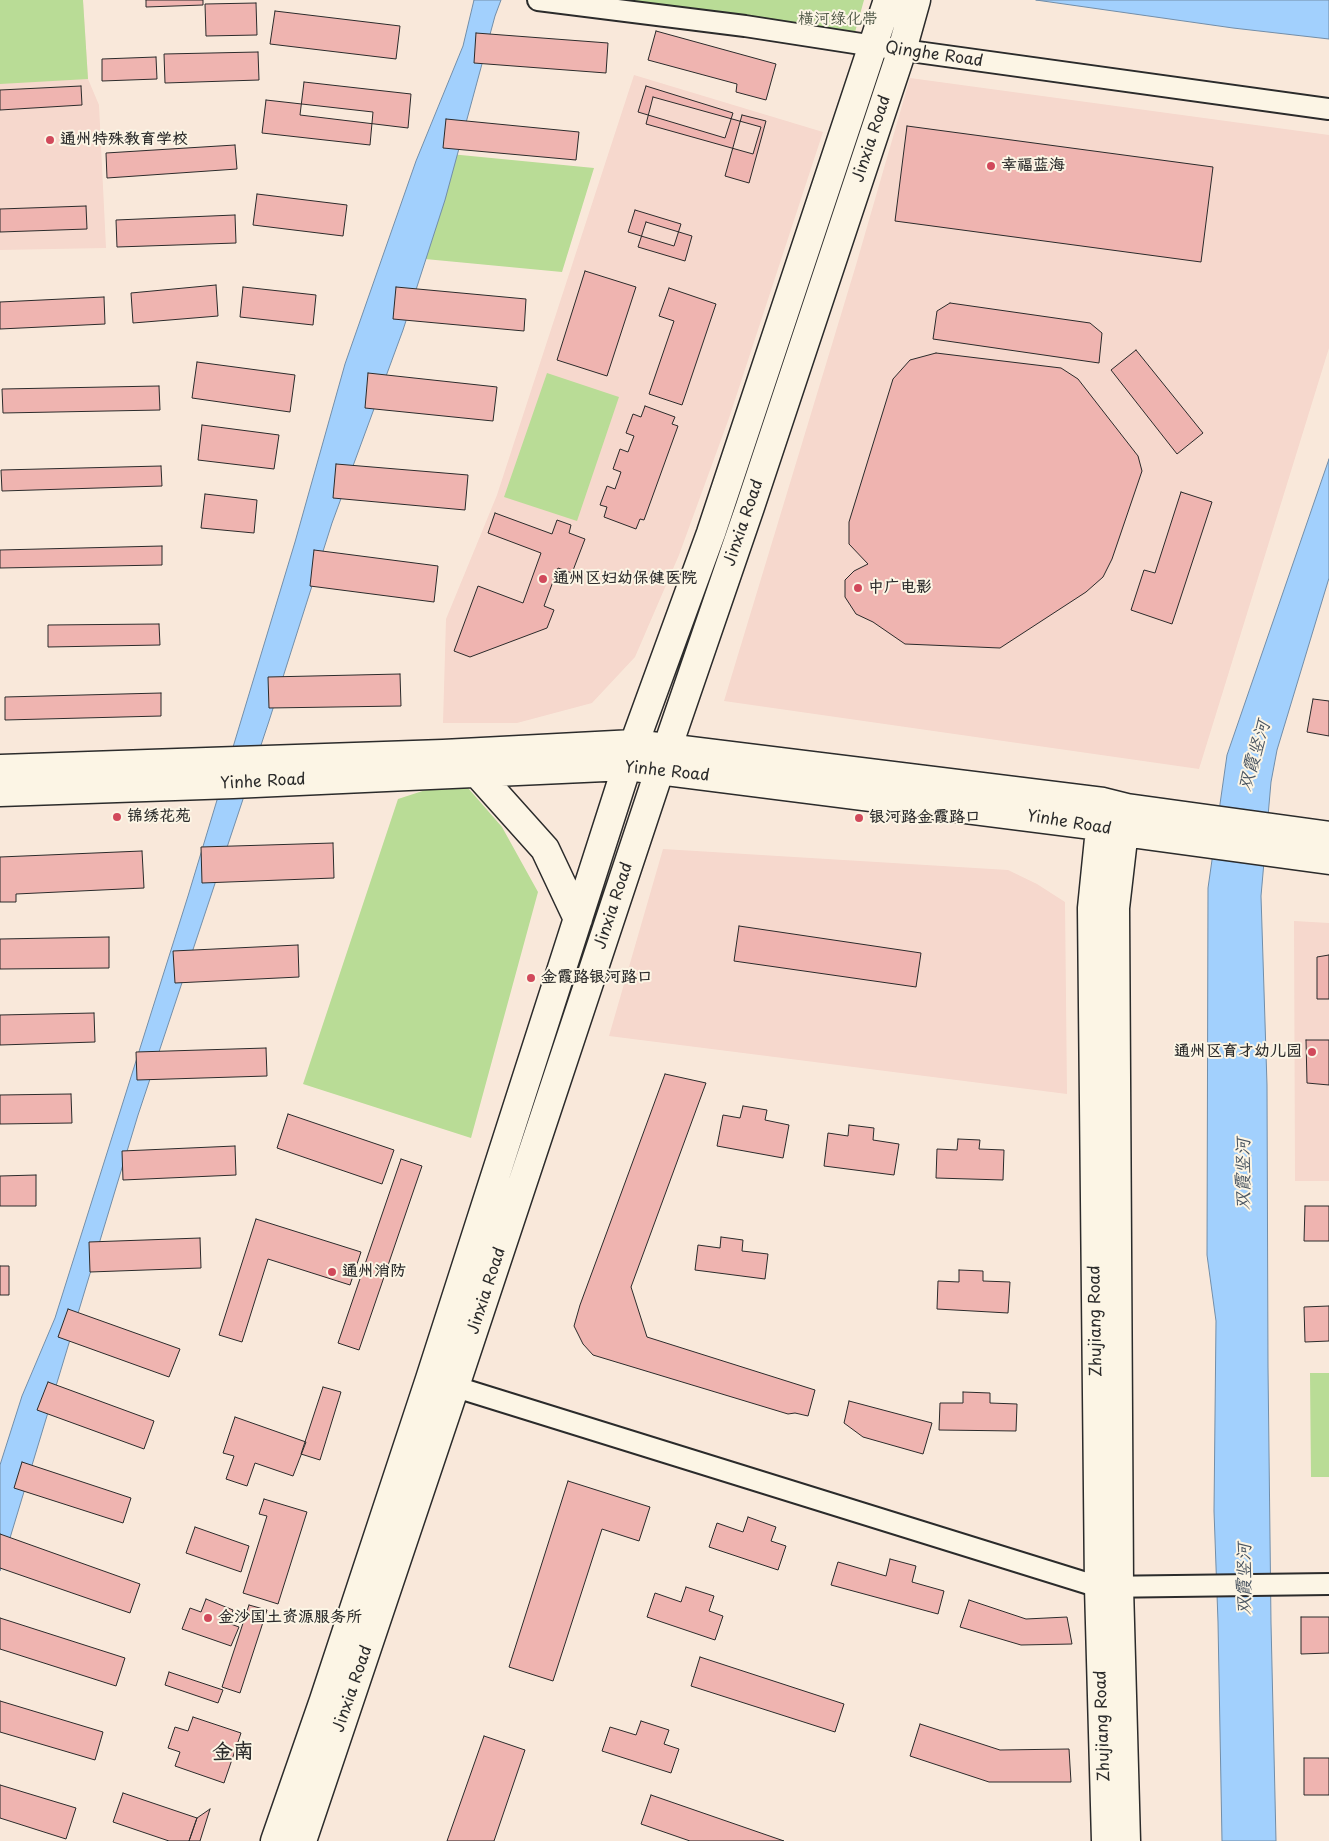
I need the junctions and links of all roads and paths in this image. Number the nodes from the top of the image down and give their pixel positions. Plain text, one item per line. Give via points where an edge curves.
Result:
1 (538, 0) edge
2 (888, 0) edge
3 (916, 0) edge
4 (874, 46) junction
5 (902, 50) junction
6 (1329, 109) edge
7 (630, 755) junction
8 (664, 759) junction
9 (0, 769) edge
10 (476, 772) junction
11 (0, 792) edge
12 (1113, 817) junction
13 (1329, 836) edge
14 (1311, 849) edge
15 (578, 919) junction
16 (442, 1383) junction
17 (1329, 1584) edge
18 (1109, 1587) junction
19 (275, 1841) edge
20 (302, 1841) edge
21 (1106, 1841) edge
22 (1126, 1841) edge

1 - 4 street, Qinghe Road
2 - 4 main road, Jinxia Road
3 - 5 main road, Jinxia Road
4 - 5 street, Qinghe Road
4 - 7 main road, Jinxia Road via 711,533
5 - 6 street, Qinghe Road
5 - 8 main road, Jinxia Road
7 - 8 main road, Yinhe Road
7 - 9 main road, Yinhe Road via 443,754
7 - 10 main road, Yinhe Road
7 - 15 main road, Jinxia Road
8 - 12 main road, Yinhe Road
8 - 16 main road, Jinxia Road
10 - 11 main road, Yinhe Road
10 - 15 main road via 545,849
12 - 14 main road, Yinhe Road
12 - 18 main road, Zhujiang Road via 1092,908
13 - 14 main road, Yinhe Road
15 - 16 main road, Jinxia Road
16 - 18 street
16 - 19 main road, Jinxia Road
16 - 20 main road, Jinxia Road
17 - 18 street
18 - 21 main road, Zhujiang Road
18 - 22 main road, Zhujiang Road

